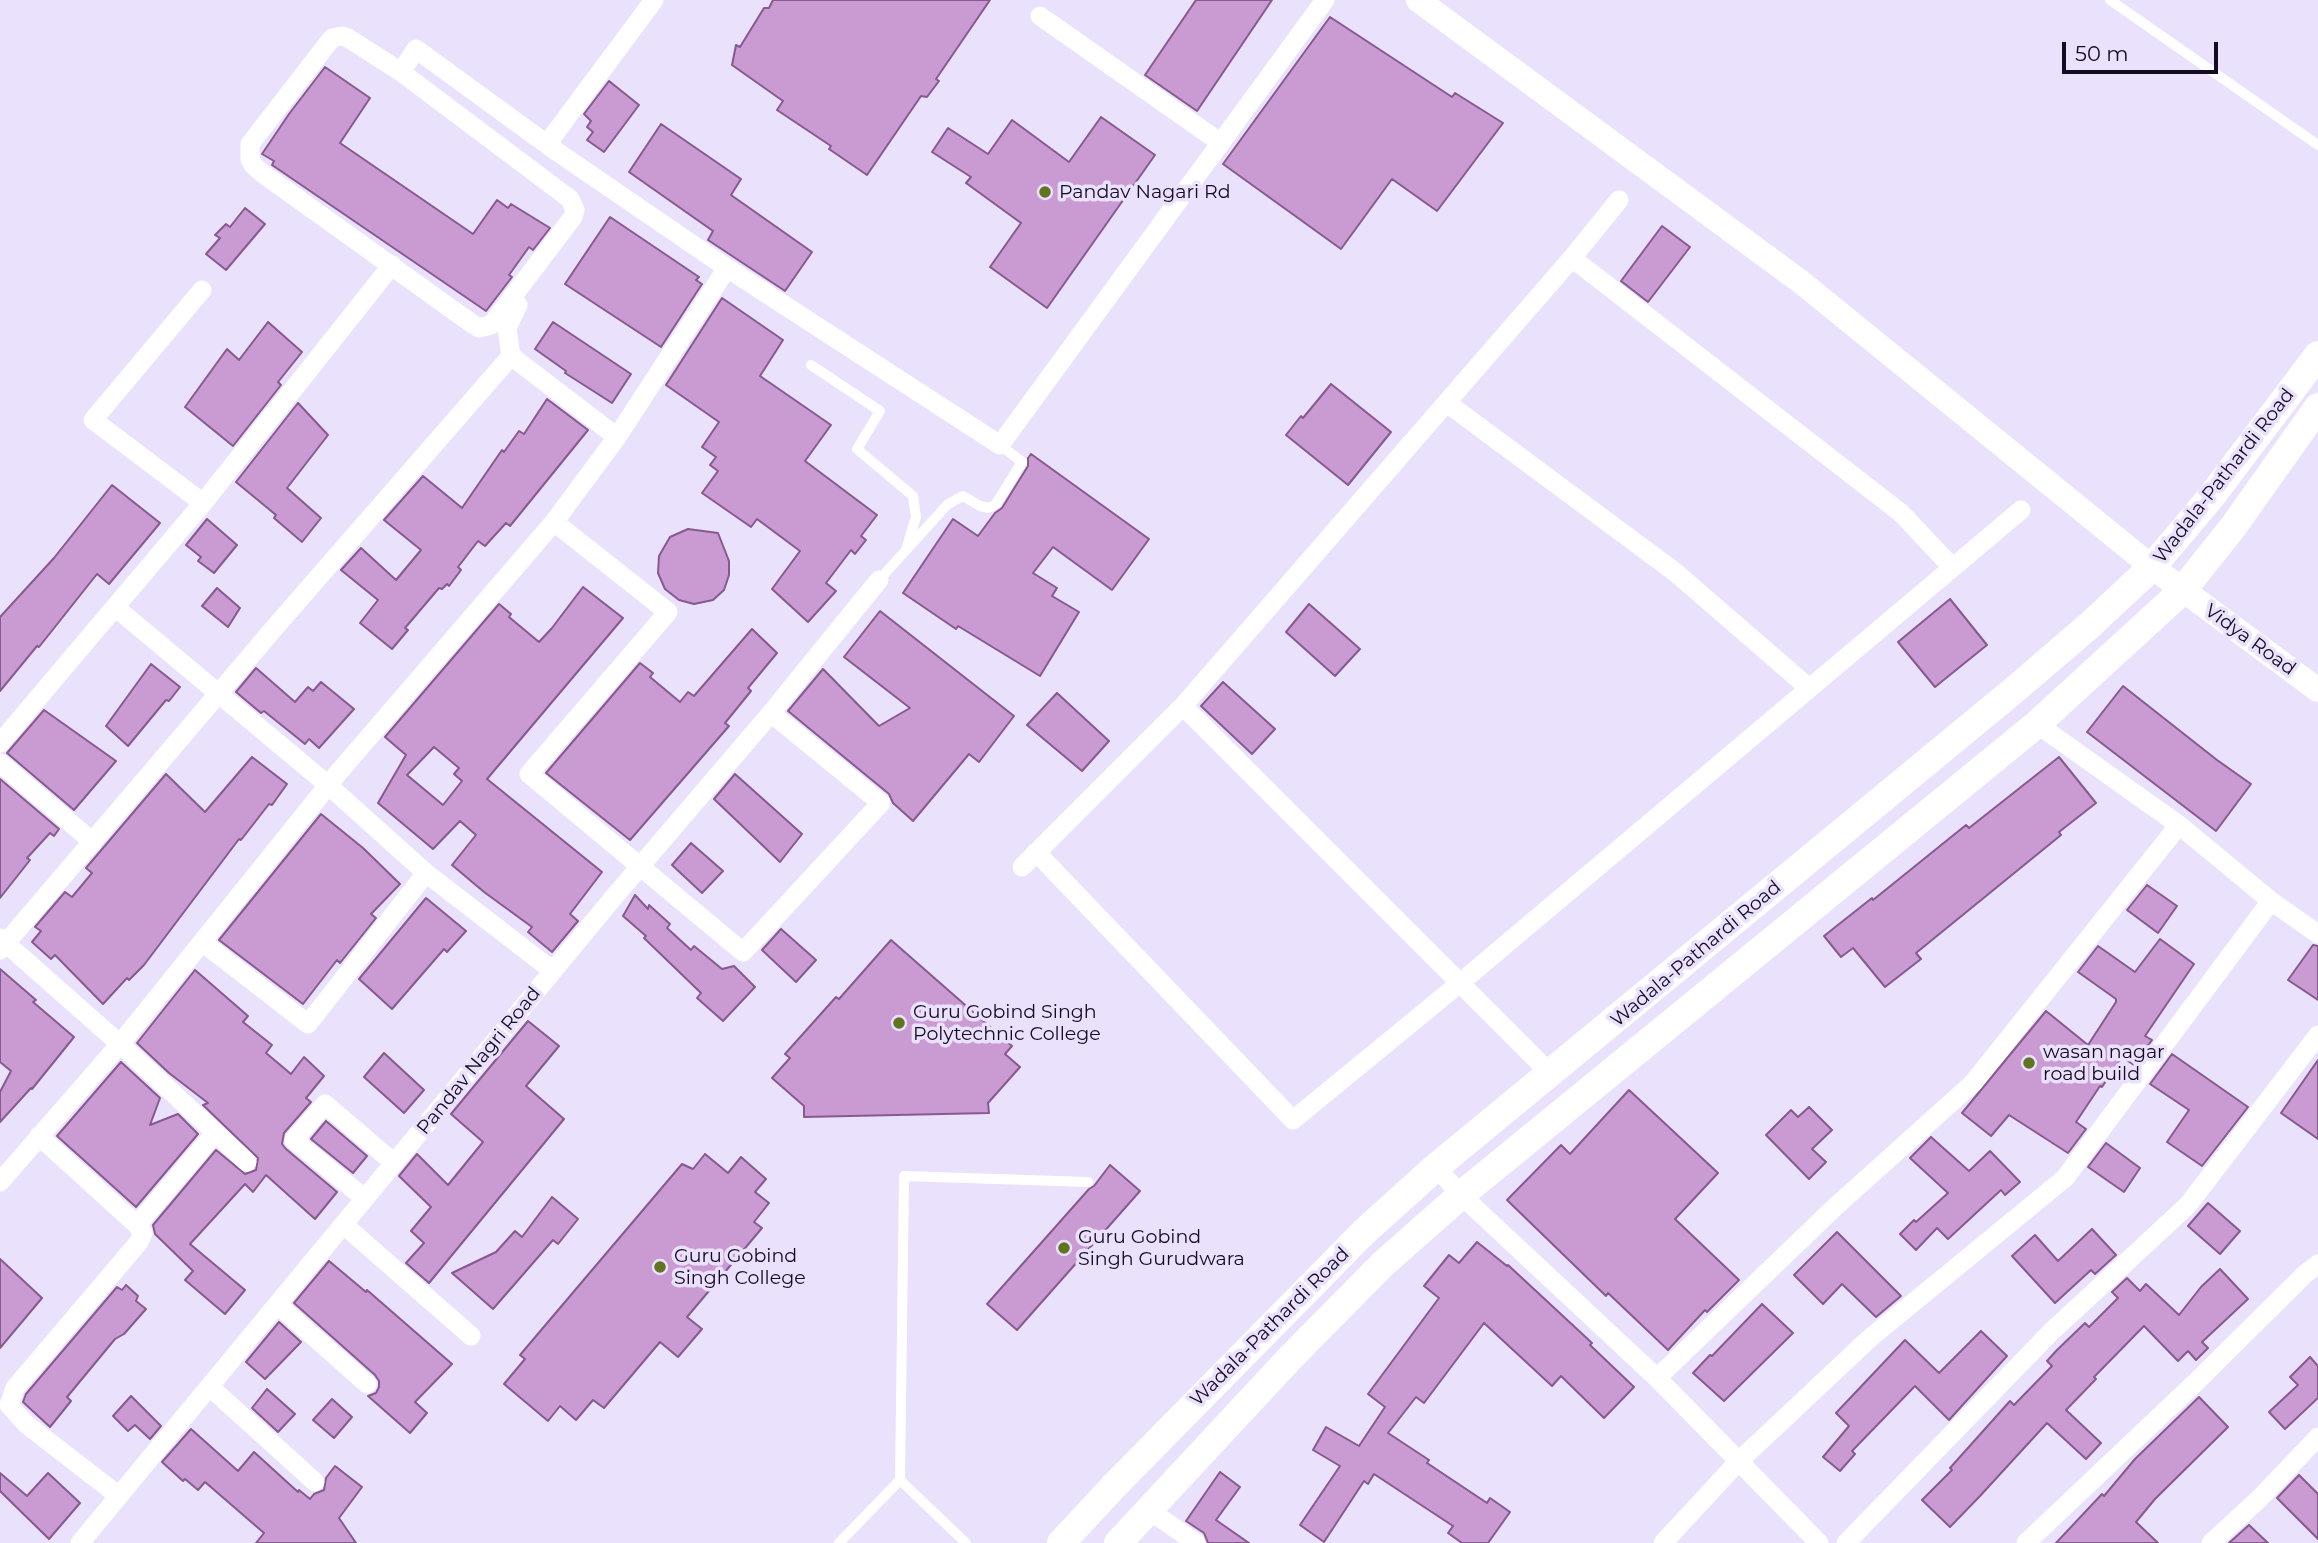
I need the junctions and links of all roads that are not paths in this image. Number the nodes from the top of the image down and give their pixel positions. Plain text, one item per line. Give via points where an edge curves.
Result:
1 (654, 0) edge
2 (1325, 0) edge
3 (1418, 0) edge
4 (2110, 0) edge
5 (1040, 16) dead end
6 (401, 72) junction
7 (1221, 143) junction
8 (547, 144) junction
9 (2318, 145) edge
10 (1619, 200) dead end
11 (555, 258) dead end
12 (1572, 258) junction
13 (392, 265) junction
14 (727, 268) junction
15 (202, 290) dead end
16 (2318, 355) edge
17 (511, 356) junction
18 (811, 365) dead end
19 (1447, 403) junction
20 (2318, 407) edge
21 (617, 437) junction
22 (1000, 445) junction
23 (203, 503) junction
24 (2021, 510) dead end
25 (554, 522) junction
26 (906, 550) junction
27 (1952, 567) junction
28 (2151, 567) junction
29 (879, 580) joint
30 (2182, 591) junction
31 (115, 607) junction
32 (1809, 688) junction
33 (2318, 690) edge
34 (218, 694) junction
35 (1183, 706) junction
36 (771, 713) junction
37 (2037, 724) junction
38 (0, 743) edge
39 (0, 763) edge
40 (328, 785) junction
41 (2179, 825) junction
42 (93, 842) junction
43 (1036, 852) junction
44 (640, 866) junction
45 (1021, 867) dead end
46 (426, 873) junction
47 (2271, 901) junction
48 (2318, 934) edge
49 (202, 942) junction
50 (2, 944) edge
51 (553, 971) junction
52 (1460, 983) junction
53 (2318, 1035) edge
54 (120, 1044) junction
55 (1551, 1074) junction
56 (215, 1133) junction
57 (39, 1136) junction
58 (247, 1162) dead end
59 (394, 1163) junction
60 (1436, 1167) junction
61 (0, 1182) edge
62 (1088, 1182) dead end
63 (1461, 1195) junction
64 (364, 1198) junction
65 (137, 1224) junction
66 (344, 1225) junction
67 (2318, 1264) edge
68 (278, 1305) junction
69 (471, 1336) dead end
70 (1657, 1378) junction
71 (367, 1384) dead end
72 (210, 1387) junction
73 (2318, 1437) edge
74 (1738, 1462) junction
75 (900, 1480) junction
76 (314, 1482) dead end
77 (120, 1496) junction
78 (1149, 1510) junction
79 (80, 1543) edge
80 (839, 1543) edge
81 (967, 1543) edge
82 (1061, 1543) edge
83 (1118, 1543) edge
84 (1196, 1543) edge
85 (1664, 1543) edge
86 (1819, 1543) edge
87 (1846, 1543) edge
88 (2026, 1543) edge
89 (2211, 1543) edge

1 - 8 street
2 - 7 street
3 - 28 street, Vidya Road via 1801,282
4 - 9 lane
5 - 7 street
6 - 8 street via 416,49
6 - 13 street via 348,38 332,38 250,144 249,153 262,173
6 - 13 street via 570,199 575,210 491,326 479,328
7 - 22 street
8 - 14 street
10 - 12 street
11 - 17 street via 519,302 507,328
12 - 19 street
12 - 27 street via 1901,513
13 - 23 street
14 - 21 street
14 - 22 street
15 - 23 street via 93,420
16 - 28 main road, Wadala-Pathardi Road
17 - 21 street
17 - 34 street
18 - 26 lane via 880,411 857,449 913,496 916,517
19 - 32 street via 1675,572
19 - 35 street
20 - 30 main road, Wadala-Pathardi Road
21 - 25 street
22 - 26 lane via 1022,462 996,504 989,508 963,496 957,499
23 - 31 street
24 - 27 street
25 - 40 street
25 - 44 street via 668,612 529,774
26 - 29 lane
27 - 32 street
28 - 30 street, Vidya Road
28 - 55 main road, Wadala-Pathardi Road via 2013,691
29 - 36 street, Pandav Nagri Road
30 - 33 street, Vidya Road
30 - 37 main road, Wadala-Pathardi Road
31 - 34 street
31 - 38 street
32 - 52 street
34 - 40 street
34 - 42 street
35 - 43 street
35 - 52 street
36 - 44 street, Pandav Nagri Road
36 - 44 street via 881,803 743,952
37 - 41 street
37 - 63 main road, Wadala-Pathardi Road
39 - 42 street
40 - 46 street
40 - 49 street
41 - 47 street
41 - 70 street via 1973,1083 1835,1207
42 - 50 street
43 - 45 street
43 - 52 street via 1293,1120
44 - 51 street, Pandav Nagri Road
46 - 49 street via 308,1024
46 - 51 street
47 - 48 street
47 - 74 street via 2065,1178 1870,1338
49 - 54 street
50 - 54 street
51 - 59 street, Pandav Nagri Road
52 - 55 street
53 - 87 street via 2188,1205 2051,1332
54 - 56 street
54 - 57 street
55 - 60 main road, Wadala-Pathardi Road
56 - 58 street
56 - 65 street
57 - 61 street
57 - 65 street
59 - 64 street, Pandav Nagri Road
59 - 64 street via 325,1104 294,1140
60 - 63 street
60 - 82 main road, Wadala-Pathardi Road via 1354,1242
62 - 75 lane via 904,1176
63 - 70 street
63 - 78 main road, Wadala-Pathardi Road via 1291,1357
64 - 66 street, Pandav Nagri Road
65 - 77 street via 142,1233 139,1242 15,1388 9,1405 26,1424
66 - 68 street, Pandav Nagri Road
66 - 69 street
67 - 88 street
68 - 71 street
68 - 72 street, Pandav Nagri Road
70 - 74 street
72 - 76 street
72 - 77 street, Pandav Nagri Road
73 - 89 street
74 - 85 street
74 - 86 street
75 - 80 lane
75 - 81 lane
77 - 79 street, Pandav Nagri Road
78 - 83 main road, Wadala-Pathardi Road
78 - 84 street

